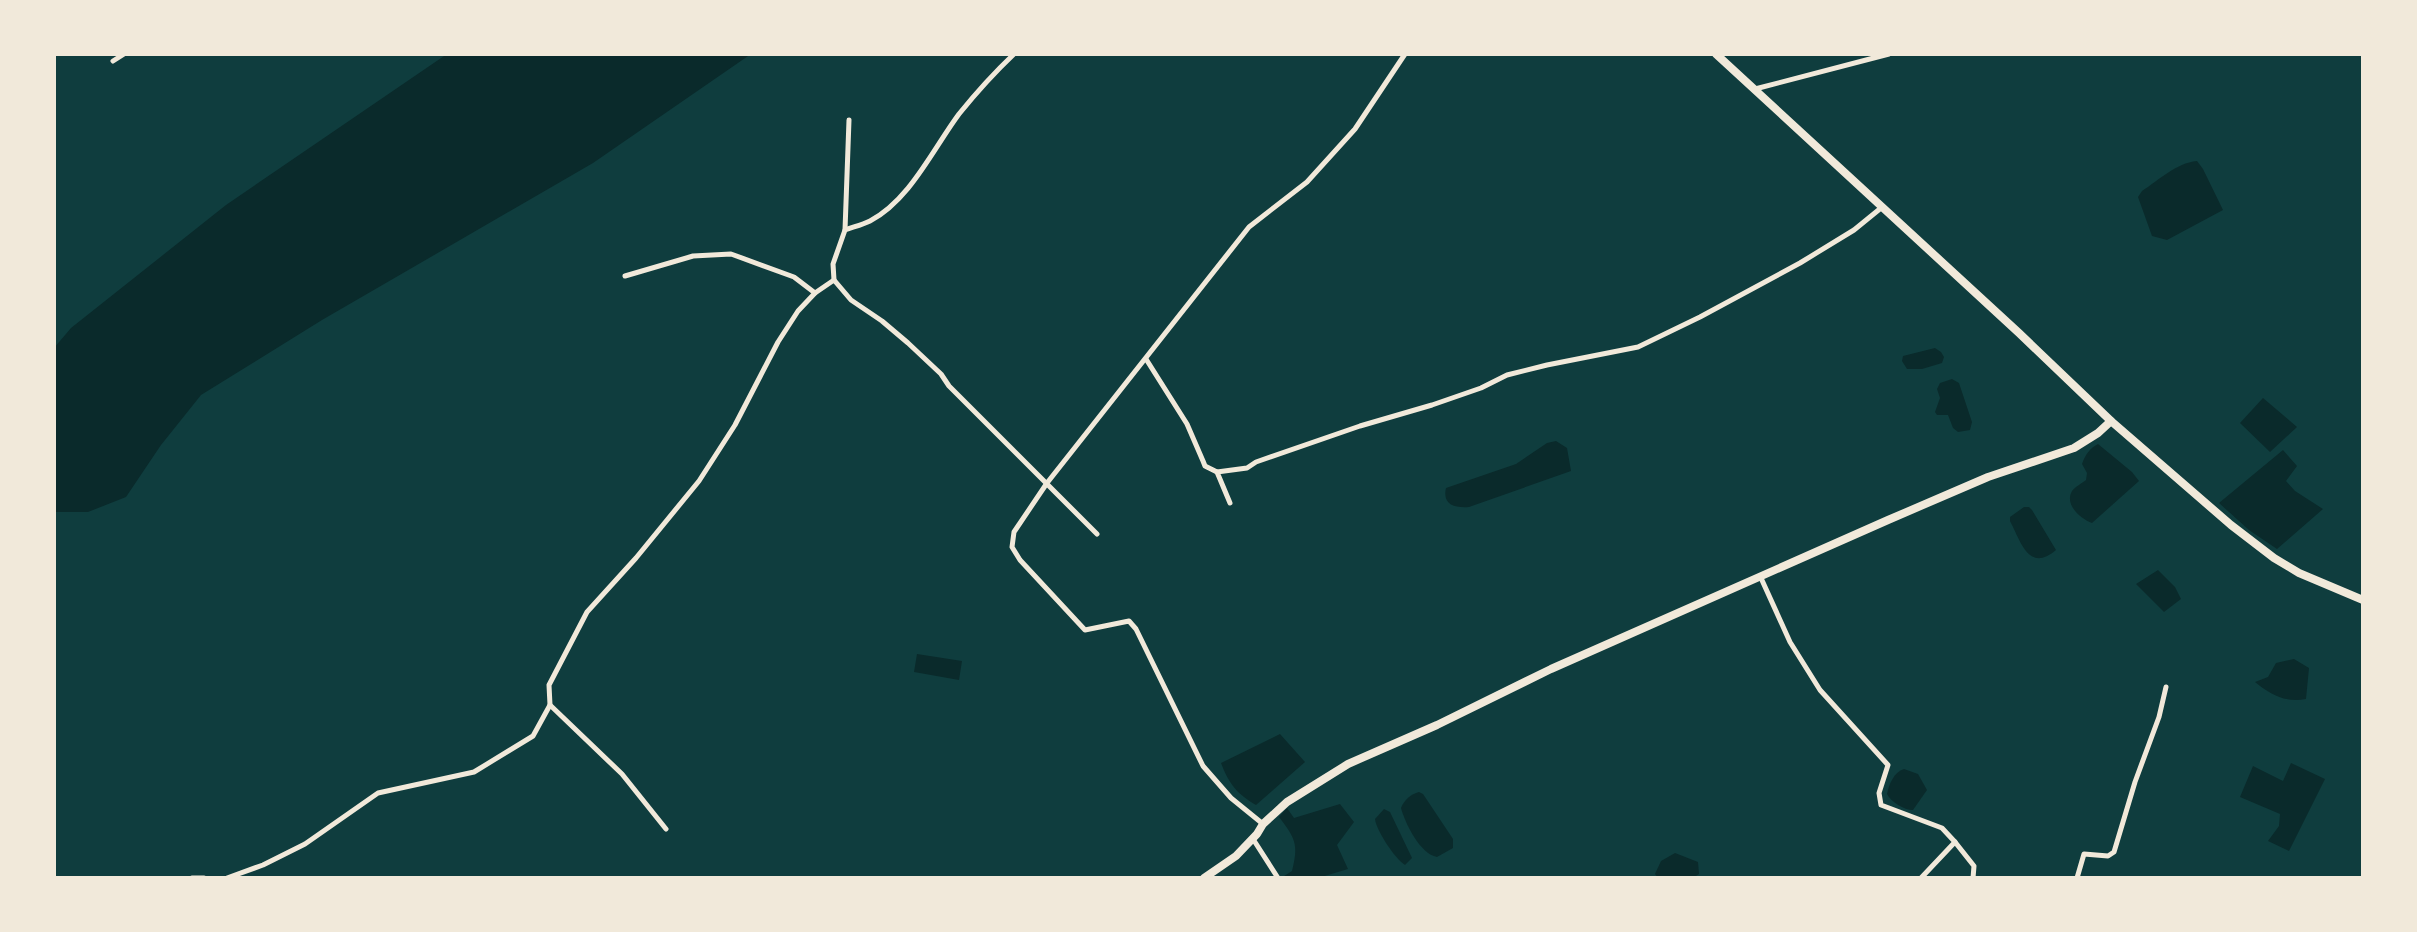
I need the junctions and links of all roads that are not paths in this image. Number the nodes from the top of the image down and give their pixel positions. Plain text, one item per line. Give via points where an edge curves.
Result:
1 (124, 54) edge
2 (1014, 54) edge
3 (1405, 54) edge
4 (1716, 54) edge
5 (1889, 54) edge
6 (113, 61) dead end
7 (1755, 89) junction
8 (849, 120) dead end
9 (1881, 208) junction
10 (845, 230) junction
11 (625, 276) dead end
12 (834, 280) junction
13 (815, 293) junction
14 (1146, 359) junction
15 (2111, 421) junction
16 (1217, 472) junction
17 (1047, 483) junction
18 (1230, 503) dead end
19 (1097, 534) dead end
20 (1761, 578) junction
21 (2363, 600) edge
22 (2166, 687) dead end
23 (550, 705) junction
24 (1263, 824) junction
25 (666, 829) dead end
26 (1253, 839) junction
27 (1955, 842) junction
28 (192, 878) edge
29 (204, 878) edge
30 (227, 878) edge
31 (1204, 878) edge
32 (1278, 878) edge
33 (1921, 878) edge
34 (1973, 878) edge
35 (2077, 878) edge

1 - 6 street
2 - 10 street via 989,78 894,203 871,220
3 - 14 street via 1355,129 1307,182 1249,227
4 - 7 main road
5 - 7 street
7 - 9 main road
8 - 10 street
9 - 15 main road
9 - 16 street via 1800,262 1638,347 1507,375 1247,468
10 - 12 street via 833,264
11 - 13 street via 693,256 732,254 794,277
12 - 13 street
12 - 17 street via 851,300 933,366
13 - 23 street via 778,342 735,425 699,481 587,612 549,685
14 - 16 street via 1187,424 1205,466
14 - 17 street
15 - 20 main road via 2074,448 1988,477
15 - 21 main road via 2274,558
16 - 18 street
17 - 19 street
17 - 24 street via 1014,532 1012,547 1020,560 1084,631 1129,621 1203,766 1231,798
20 - 24 main road via 1348,764 1287,802
20 - 27 street via 1790,642 1820,690 1888,765 1879,793 1881,805 1942,828
22 - 35 street via 2114,852 2108,856 2084,854
23 - 25 street via 622,774
23 - 30 street via 533,736 474,772 378,793 305,844
24 - 26 main road
26 - 31 main road
26 - 32 street
27 - 33 street
27 - 34 street via 1974,866
28 - 29 street

